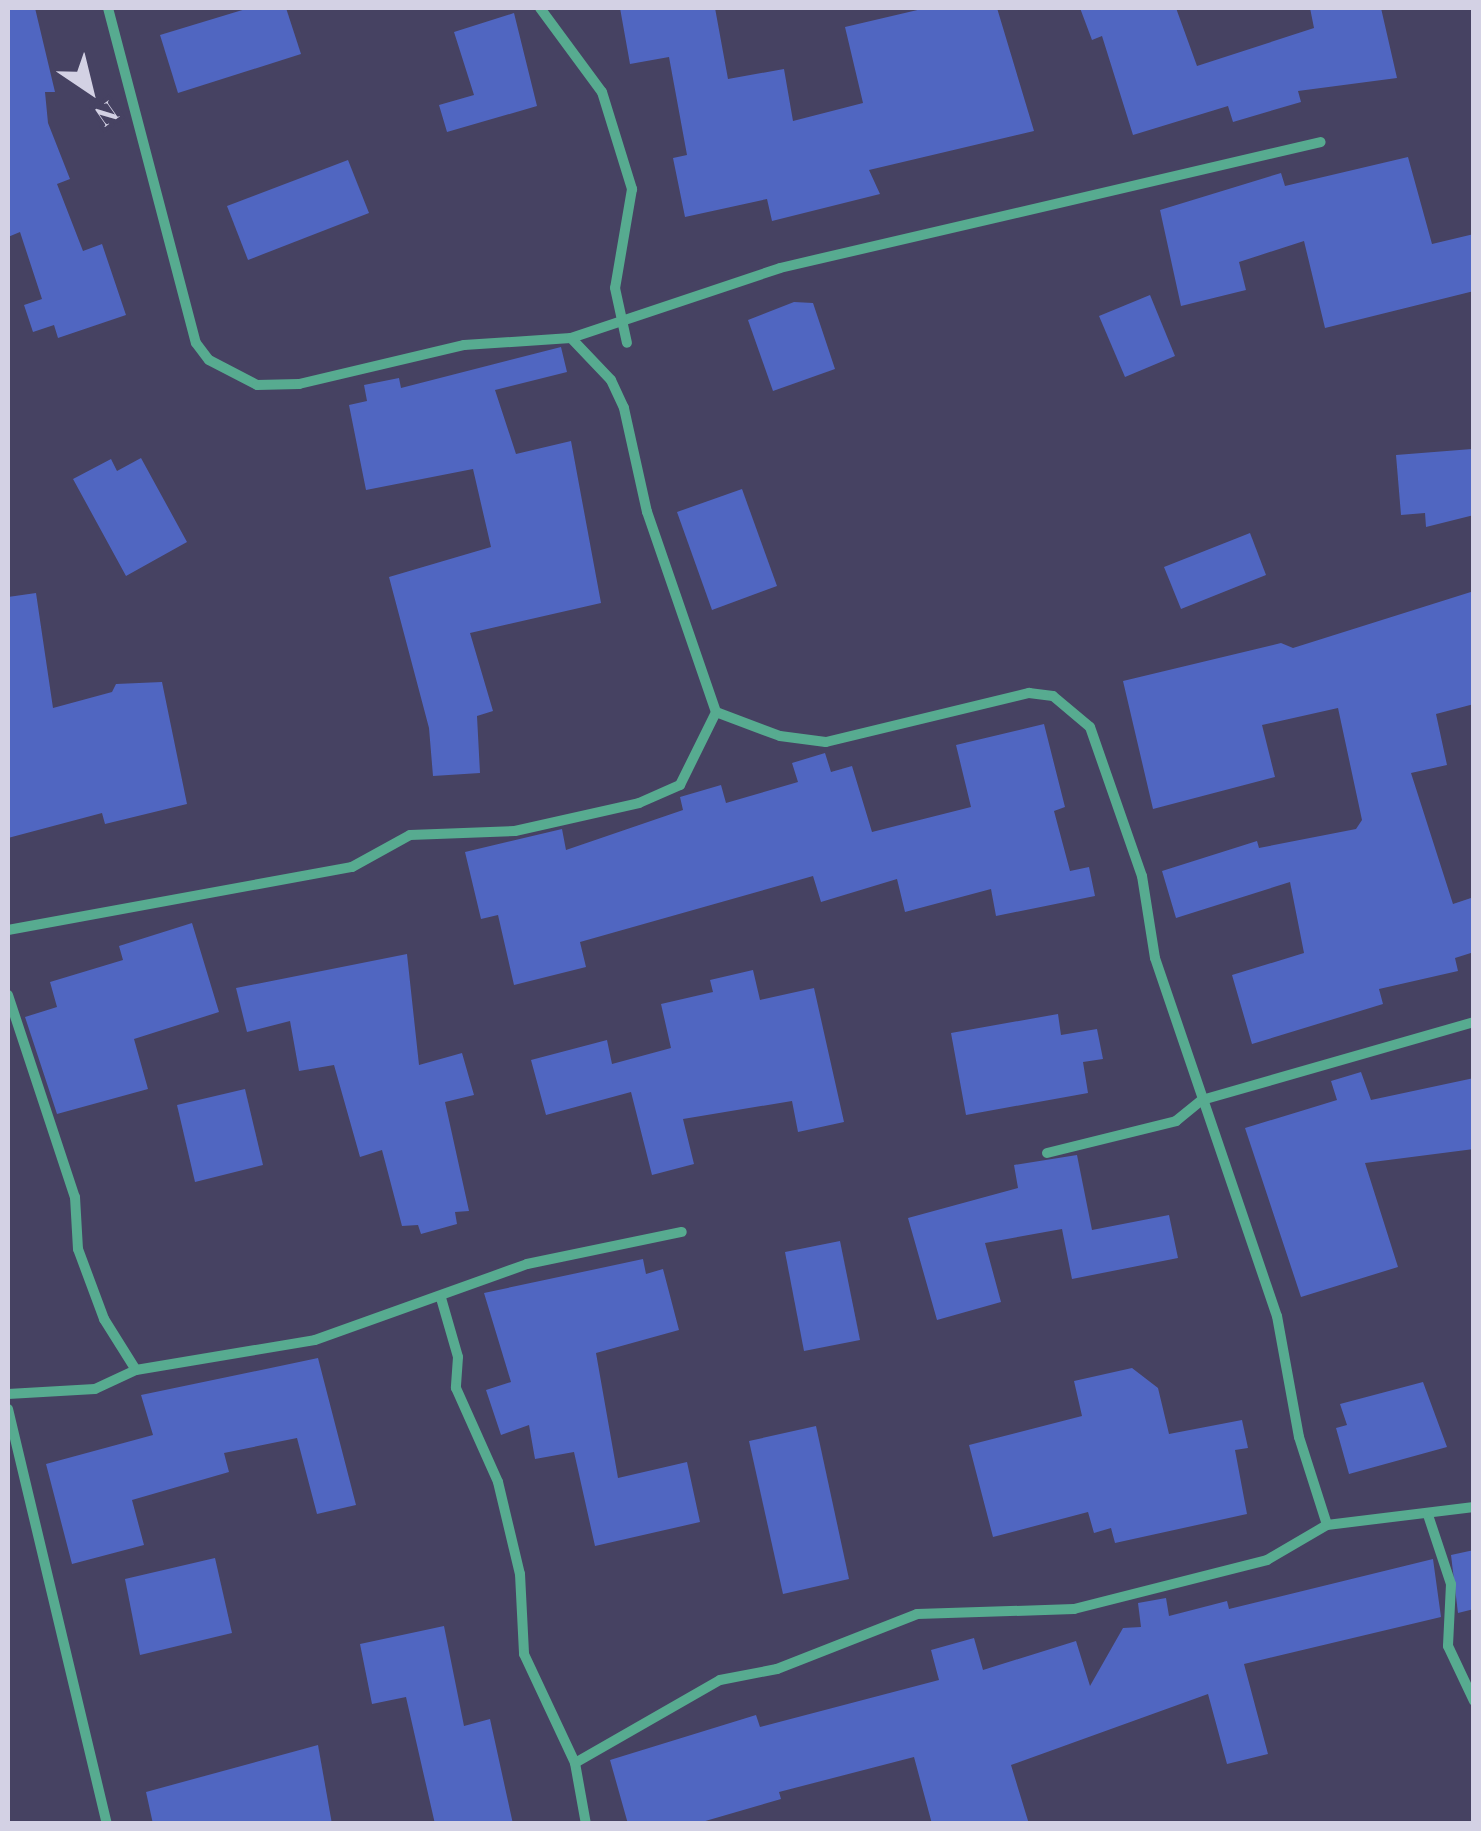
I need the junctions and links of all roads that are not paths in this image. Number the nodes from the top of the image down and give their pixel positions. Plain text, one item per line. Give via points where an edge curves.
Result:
1 (108, 8) edge
2 (540, 8) edge
3 (1321, 142) dead end
4 (572, 338) junction
5 (627, 343) dead end
6 (716, 712) junction
7 (8, 930) edge
8 (8, 995) edge
9 (1474, 1022) edge
10 (1202, 1100) junction
11 (1047, 1154) dead end
12 (682, 1232) dead end
13 (441, 1298) junction
14 (136, 1370) junction
15 (8, 1394) edge
16 (8, 1409) edge
17 (1474, 1508) edge
18 (1428, 1515) junction
19 (1327, 1525) junction
20 (1474, 1700) edge
21 (574, 1762) junction
22 (107, 1824) edge
23 (586, 1824) edge

1 - 4 street via 166,247 209,360 257,385 299,384 464,345
2 - 5 street via 602,92 632,189 615,288
3 - 4 street via 780,268
4 - 6 street via 611,380 624,408 647,512
6 - 7 street via 680,785 658,797 515,831 410,835 352,867
6 - 10 street via 780,736 826,742 1028,693 1069,706 1090,727 1136,857 1155,958
8 - 14 street via 75,1197 78,1250 104,1320
9 - 10 street
10 - 11 street via 1176,1122
10 - 19 street via 1277,1316 1299,1437
12 - 13 street via 527,1264
13 - 14 street via 315,1340
13 - 21 street via 458,1357 456,1388 498,1482 520,1574 524,1654
14 - 15 street via 95,1388
16 - 22 street
17 - 18 street
18 - 19 street
18 - 20 street via 1451,1584 1448,1646
19 - 21 street via 1267,1560 1074,1609 917,1614 777,1669 720,1680
21 - 23 street

